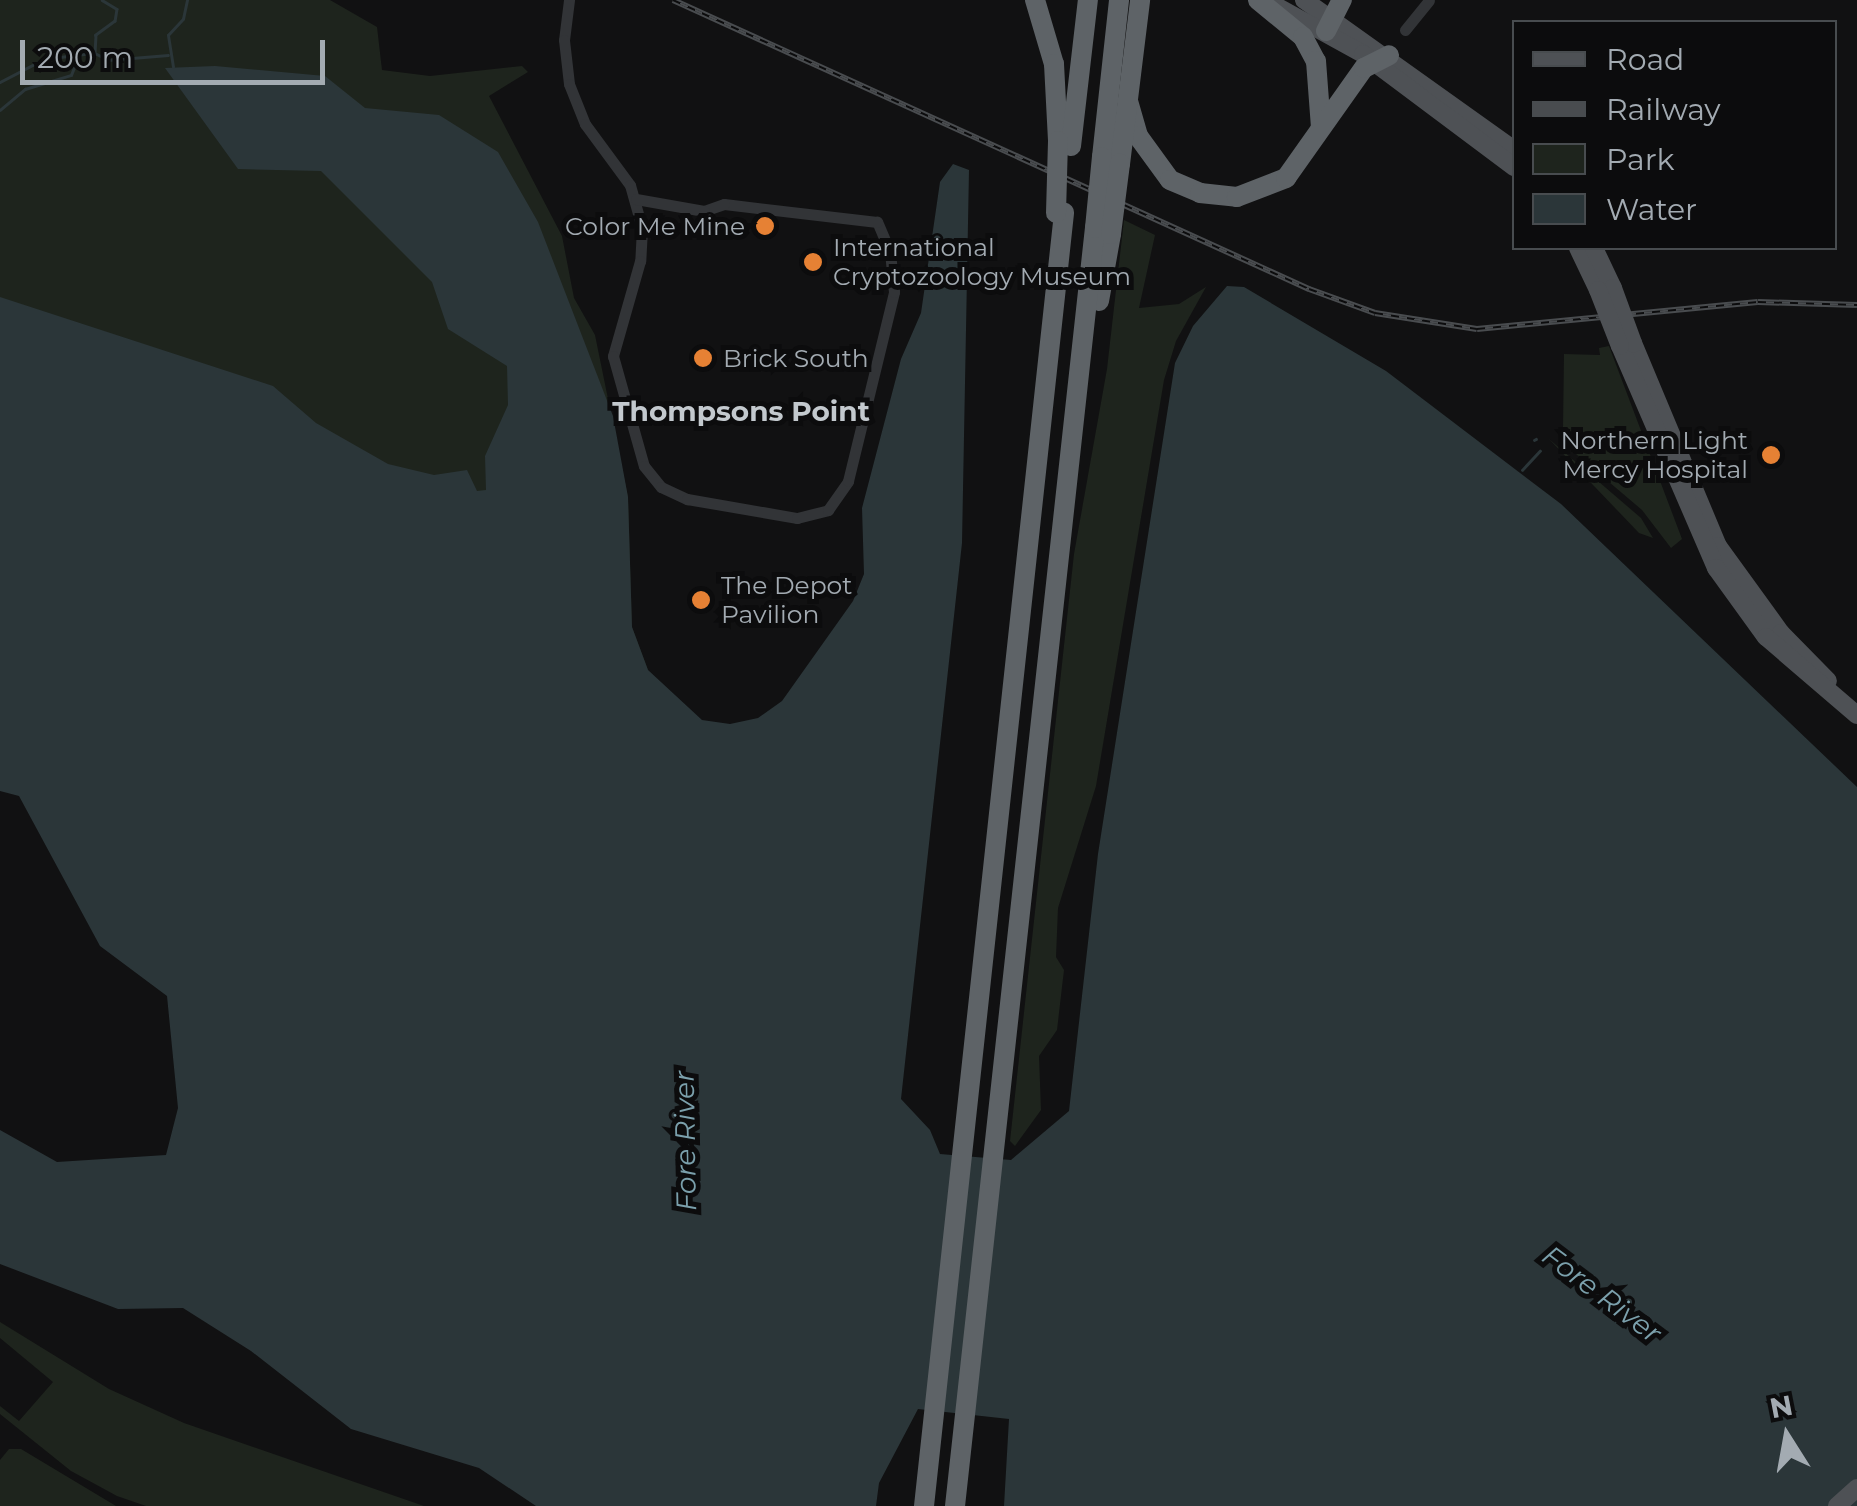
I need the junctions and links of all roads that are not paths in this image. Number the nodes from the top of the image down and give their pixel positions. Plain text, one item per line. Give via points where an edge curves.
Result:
1 (569, 0) edge
2 (1035, 0) edge
3 (1088, 0) edge
4 (1119, 0) edge
5 (1140, 0) edge
6 (1261, 0) edge
7 (1304, 0) edge
8 (1342, 0) edge
9 (1429, 0) edge
10 (1329, 25) junction
11 (1405, 30) dead end
12 (1381, 58) junction
13 (1128, 101) junction
14 (1321, 128) junction
15 (1065, 143) junction
16 (1512, 149) edge
17 (1111, 160) junction
18 (1512, 166) edge
19 (636, 199) junction
20 (1579, 250) edge
21 (1595, 250) edge
22 (1606, 289) junction
23 (1857, 713) edge
24 (1857, 1488) edge
25 (924, 1506) edge
26 (955, 1506) edge
27 (1837, 1506) edge

1 - 19 street via 565,64 574,97
2 - 15 highway via 1054,64
3 - 15 highway
4 - 17 highway
5 - 13 highway
6 - 10 main road
6 - 14 highway via 1303,37 1316,61
7 - 10 main road
8 - 10 highway
9 - 11 street
10 - 12 main road
12 - 14 highway
12 - 16 main road
12 - 18 main road
13 - 14 highway via 1138,136 1170,180 1216,196 1247,195 1286,178
13 - 17 highway
15 - 25 highway, bridge via 1055,300
17 - 26 highway, bridge via 1070,470
19 - 19 street via 704,211 724,204 877,222 890,252 894,292 848,481 828,510 797,518 700,502 670,493 650,476 613,356 640,262
20 - 22 main road
21 - 22 main road
22 - 23 main road, bridge via 1716,568 1766,637
24 - 27 main road

